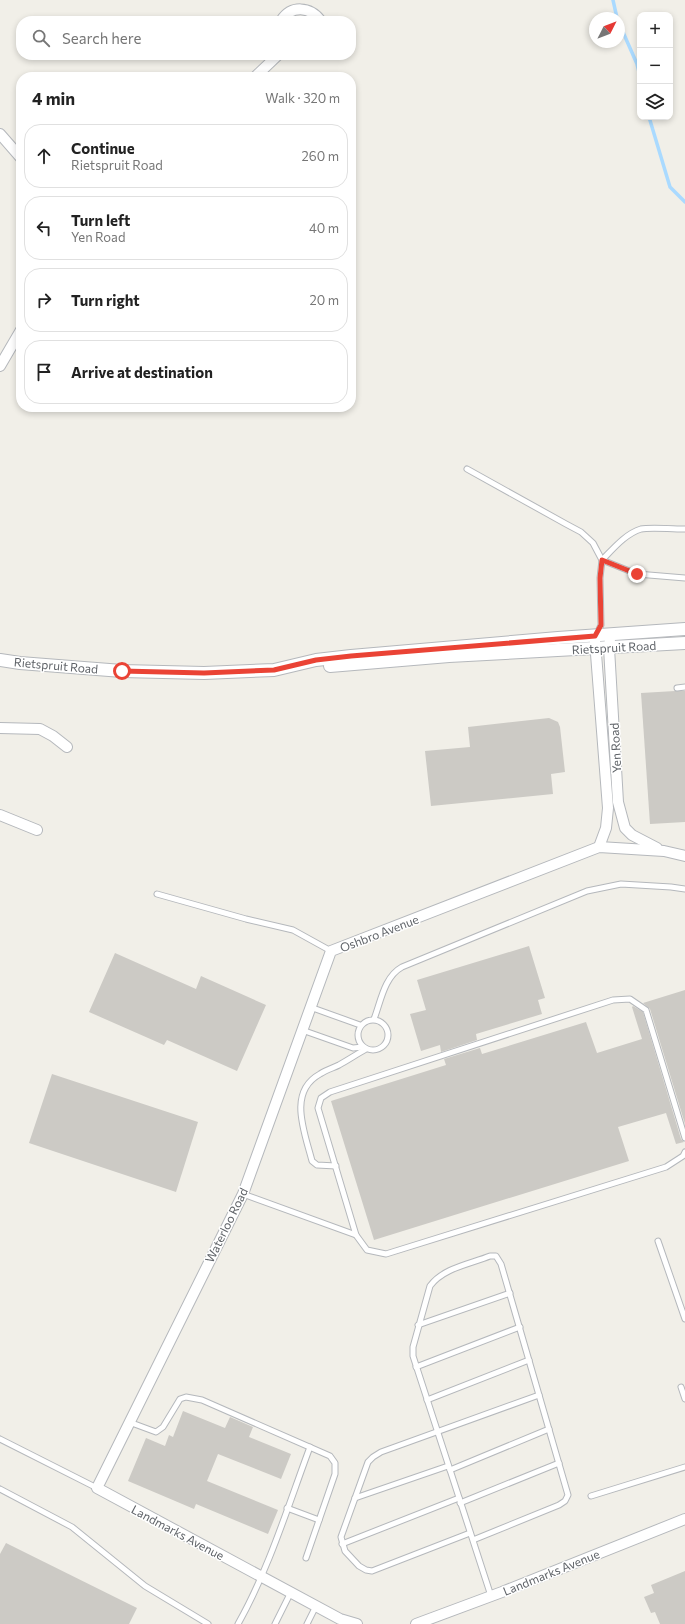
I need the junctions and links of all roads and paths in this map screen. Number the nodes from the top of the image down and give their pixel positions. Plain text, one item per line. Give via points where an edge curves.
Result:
1 (285, 16) edge
2 (317, 16) edge
3 (273, 60) edge
4 (260, 72) edge
5 (0, 134) edge
6 (16, 152) edge
7 (16, 339) edge
8 (0, 366) edge
9 (467, 469) dead end
10 (685, 529) edge
11 (602, 560) junction
12 (685, 578) edge
13 (601, 625) junction
14 (685, 629) edge
15 (610, 635) junction
16 (595, 642) junction
17 (685, 643) edge
18 (609, 648) junction
19 (0, 660) edge
20 (685, 687) edge
21 (677, 688) dead end
22 (0, 728) edge
23 (67, 747) dead end
24 (0, 815) edge
25 (37, 830) dead end
26 (599, 847) junction
27 (664, 851) junction
28 (685, 856) edge
29 (685, 889) edge
30 (157, 894) dead end
31 (330, 951) junction
32 (310, 1007) junction
33 (374, 1020) junction
34 (360, 1025) junction
35 (302, 1030) junction
36 (364, 1048) junction
37 (685, 1138) edge
38 (685, 1152) edge
39 (336, 1166) junction
40 (243, 1194) junction
41 (356, 1234) junction
42 (658, 1241) dead end
43 (510, 1293) junction
44 (685, 1319) edge
45 (418, 1325) junction
46 (520, 1327) junction
47 (529, 1360) junction
48 (416, 1367) junction
49 (681, 1387) dead end
50 (539, 1395) junction
51 (685, 1399) edge
52 (427, 1400) junction
53 (129, 1422) junction
54 (549, 1429) junction
55 (438, 1433) junction
56 (0, 1439) edge
57 (310, 1447) junction
58 (559, 1462) junction
59 (685, 1467) edge
60 (449, 1468) junction
61 (97, 1488) junction
62 (0, 1489) edge
63 (591, 1496) dead end
64 (355, 1498) junction
65 (460, 1500) junction
66 (287, 1508) junction
67 (685, 1519) edge
68 (319, 1520) junction
69 (470, 1533) junction
70 (473, 1540) junction
71 (342, 1544) junction
72 (306, 1558) dead end
73 (261, 1576) junction
74 (291, 1592) junction
75 (491, 1596) junction
76 (316, 1606) junction
77 (208, 1624) edge
78 (238, 1624) edge
79 (275, 1624) edge
80 (307, 1624) edge
81 (357, 1624) edge
82 (416, 1624) edge

1 - 2 street via 294,10 302,9 309,10
3 - 4 street
5 - 6 street
7 - 8 street
9 - 11 lane via 581,532 593,543
10 - 11 lane via 642,529 616,544
11 - 12 lane via 637,574
11 - 13 lane
13 - 15 lane
13 - 16 lane
14 - 15 street, Rietspruit Road
15 - 16 street, Rietspruit Road
15 - 18 street, Yen Road
16 - 18 street, Rietspruit Road
16 - 19 street, Rietspruit Road via 334,666 303,664 274,670 204,673 122,671
16 - 26 street, Yen Road via 608,808 606,828
17 - 18 street, Rietspruit Road
18 - 27 street, Yen Road via 618,802 625,828 639,840
20 - 21 lane
22 - 23 street via 40,728
24 - 25 street
26 - 27 street
26 - 31 street, Oshbro Avenue
27 - 28 street
29 - 33 lane via 621,884 587,891 402,967 389,979
30 - 31 lane, Oshbro Avenue via 292,930
31 - 32 street, Waterloo Road
32 - 34 lane
32 - 35 street, Waterloo Road
33 - 34 lane
33 - 36 lane via 386,1027 388,1037 380,1049
34 - 36 lane via 358,1039
35 - 36 lane via 353,1048
35 - 40 street, Waterloo Road
36 - 39 lane via 339,1065 319,1074 303,1092 300,1109 312,1161 317,1165
37 - 39 lane via 646,1010 630,999 622,999 330,1092 321,1098 318,1108
38 - 41 lane via 683,1156 666,1166 386,1254 367,1250
39 - 41 lane
40 - 41 lane
40 - 53 street, Waterloo Road
42 - 44 lane
43 - 45 lane
43 - 45 lane via 501,1264 496,1256 490,1256 435,1279 430,1286
43 - 46 lane
45 - 48 lane via 413,1348
46 - 47 lane
46 - 48 lane
47 - 50 lane
47 - 52 lane
48 - 52 lane
49 - 51 lane
50 - 54 lane
50 - 55 lane
52 - 55 lane
53 - 57 lane via 156,1432 164,1426 180,1399 186,1397 202,1400
53 - 61 street, Waterloo Road
54 - 58 lane
54 - 60 lane
55 - 60 lane
55 - 64 lane via 373,1457 368,1462
56 - 61 lane, Landmarks Avenue
57 - 66 lane
57 - 68 lane via 330,1456 334,1463 335,1474
58 - 65 lane
58 - 70 lane via 568,1495 565,1501
59 - 63 lane
60 - 64 lane
60 - 65 lane
61 - 73 street, Landmarks Avenue
62 - 77 lane via 72,1527 145,1586
64 - 71 lane via 341,1537
65 - 69 lane
65 - 71 lane
66 - 68 lane
66 - 73 lane
67 - 75 street, Landmarks Avenue
68 - 72 lane
69 - 70 lane
69 - 71 lane via 372,1572 359,1566
70 - 75 lane
73 - 74 street, Landmarks Avenue
73 - 78 lane
74 - 76 street, Landmarks Avenue
74 - 79 lane
75 - 82 street, Landmarks Avenue
76 - 80 lane
76 - 81 street, Landmarks Avenue via 340,1619

